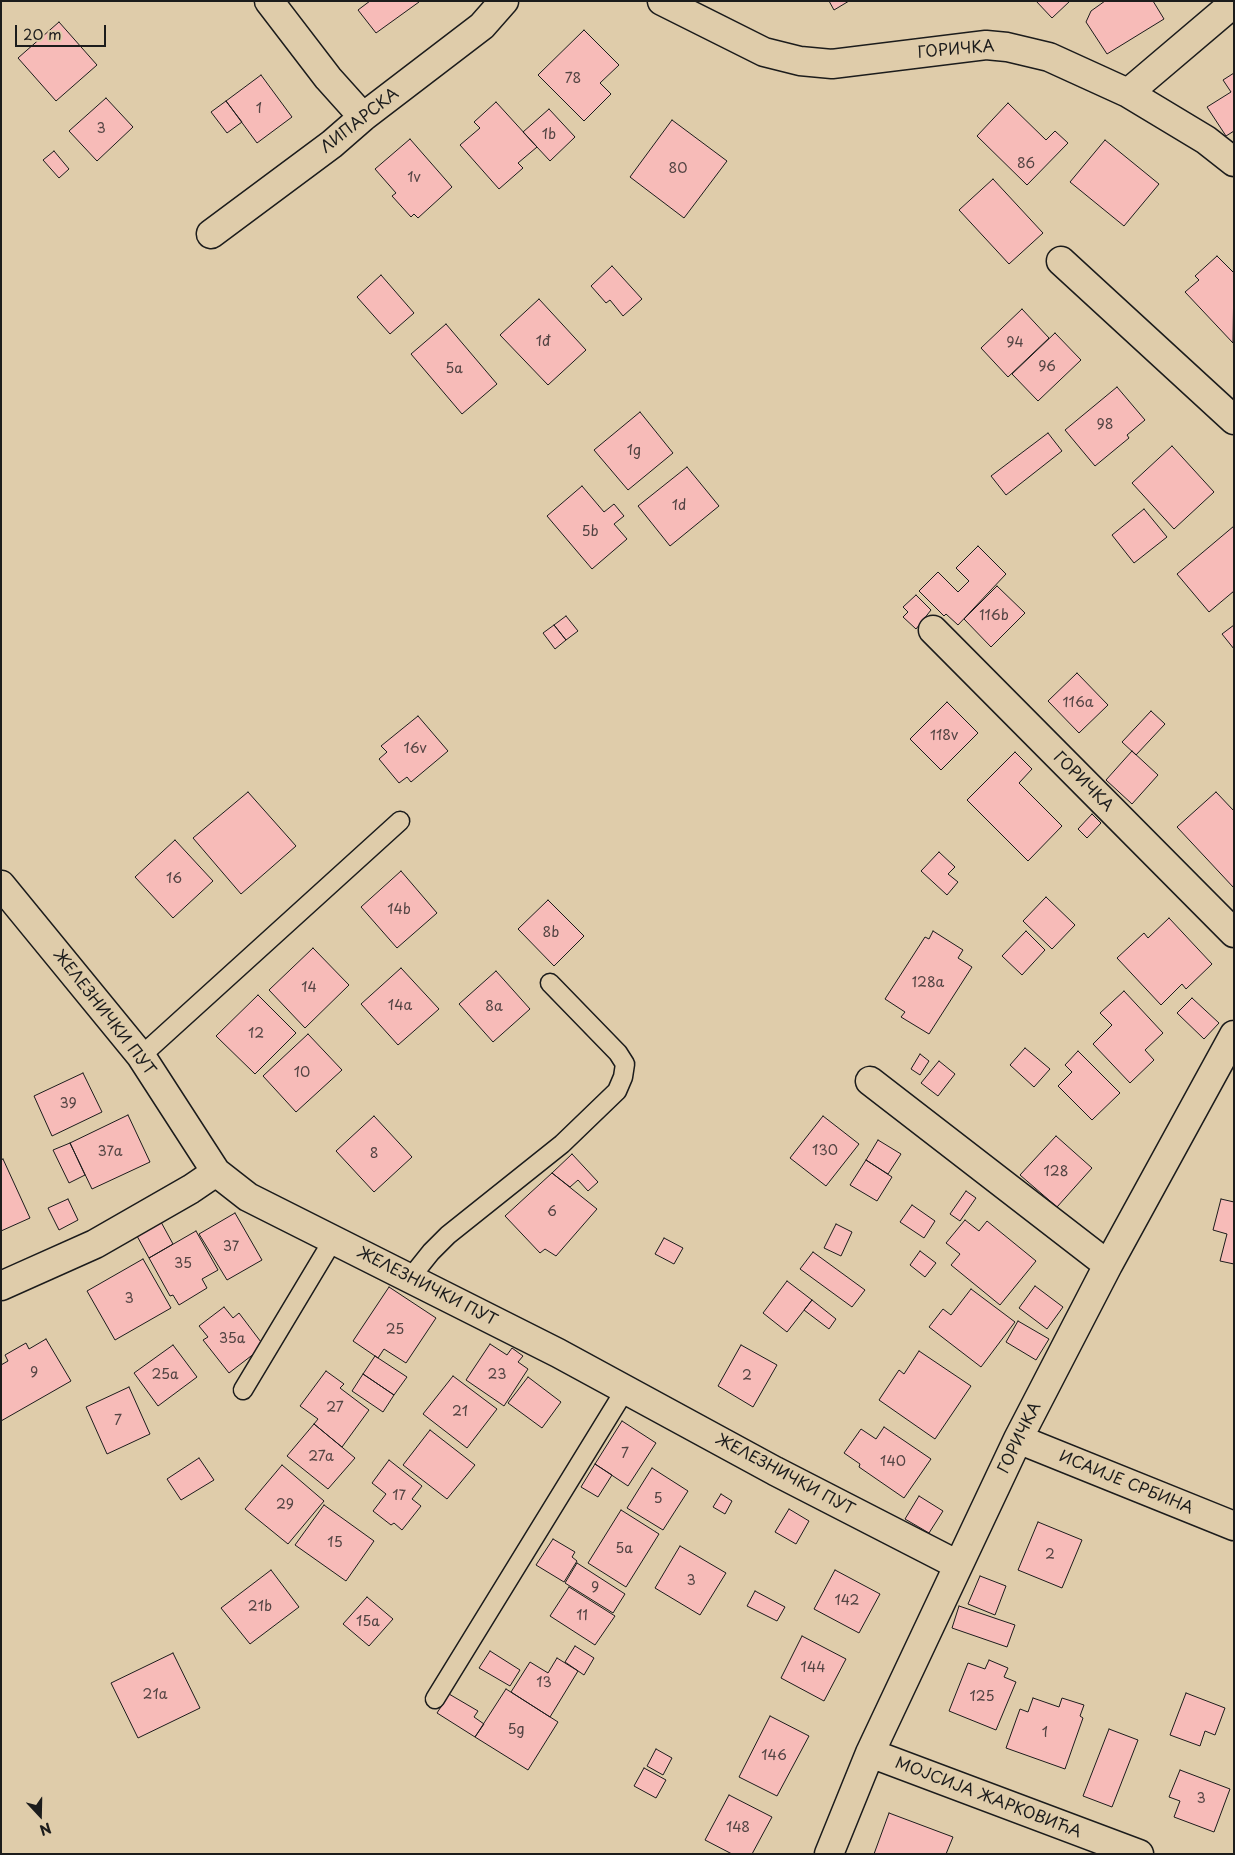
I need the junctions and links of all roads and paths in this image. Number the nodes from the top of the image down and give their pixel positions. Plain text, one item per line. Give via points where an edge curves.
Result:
1 (269, 1) edge
2 (504, 1) edge
3 (662, 1) edge
4 (1234, 3) edge
5 (1128, 93) junction
6 (363, 117) junction
7 (1234, 162) edge
8 (211, 234) dead end
9 (1061, 261) dead end
10 (1234, 420) edge
11 (933, 630) dead end
12 (400, 821) dead end
13 (1, 885) edge
14 (1234, 933) edge
15 (550, 983) dead end
16 (1234, 1034) edge
17 (141, 1056) junction
18 (870, 1081) dead end
19 (216, 1172) junction
20 (333, 1240) junction
21 (1108, 1265) junction
22 (411, 1277) junction
23 (1, 1286) edge
24 (243, 1390) dead end
25 (625, 1390) junction
26 (1018, 1439) junction
27 (1234, 1526) edge
28 (958, 1566) junction
29 (435, 1699) dead end
30 (870, 1753) junction
31 (1105, 1848) edge
32 (829, 1854) edge
33 (1138, 1854) edge

1 - 6 street via 328,78
2 - 6 street, ЛИПАРСКА via 482,26
3 - 5 street, ГОРИЧКА via 764,52 800,61 832,64 986,45 1007,46 1049,57
4 - 5 street
5 - 7 street, ГОРИЧКА via 1206,140
6 - 8 street, ЛИПАРСКА
9 - 10 street
11 - 14 street, ГОРИЧКА
12 - 17 lane
13 - 17 street, ЖЕЛЕЗНИЧКИ ПУТ
15 - 22 lane via 625,1064 617,1091 562,1144 448,1236
16 - 21 street, ГОРИЧКА
17 - 19 street, ЖЕЛЕЗНИЧКИ ПУТ
18 - 21 street
19 - 20 street, ЖЕЛЕЗНИЧКИ ПУТ via 248,1196
19 - 23 street via 96,1244
20 - 22 street, ЖЕЛЕЗНИЧКИ ПУТ
20 - 24 lane
21 - 26 street, ГОРИЧКА
22 - 25 street, ЖЕЛЕЗНИЧКИ ПУТ
25 - 28 street, ЖЕЛЕЗНИЧКИ ПУТ
25 - 29 lane
26 - 27 street, ИСАИЈЕ СРБИНА
26 - 28 street, ГОРИЧКА
28 - 30 street, ГОРИЧКА
30 - 31 street, МОЈСИЈА ЖАРКОВИЋА
30 - 32 street, ГОРИЧКА
31 - 33 street, МОЈСИЈА ЖАРКОВИЋА

